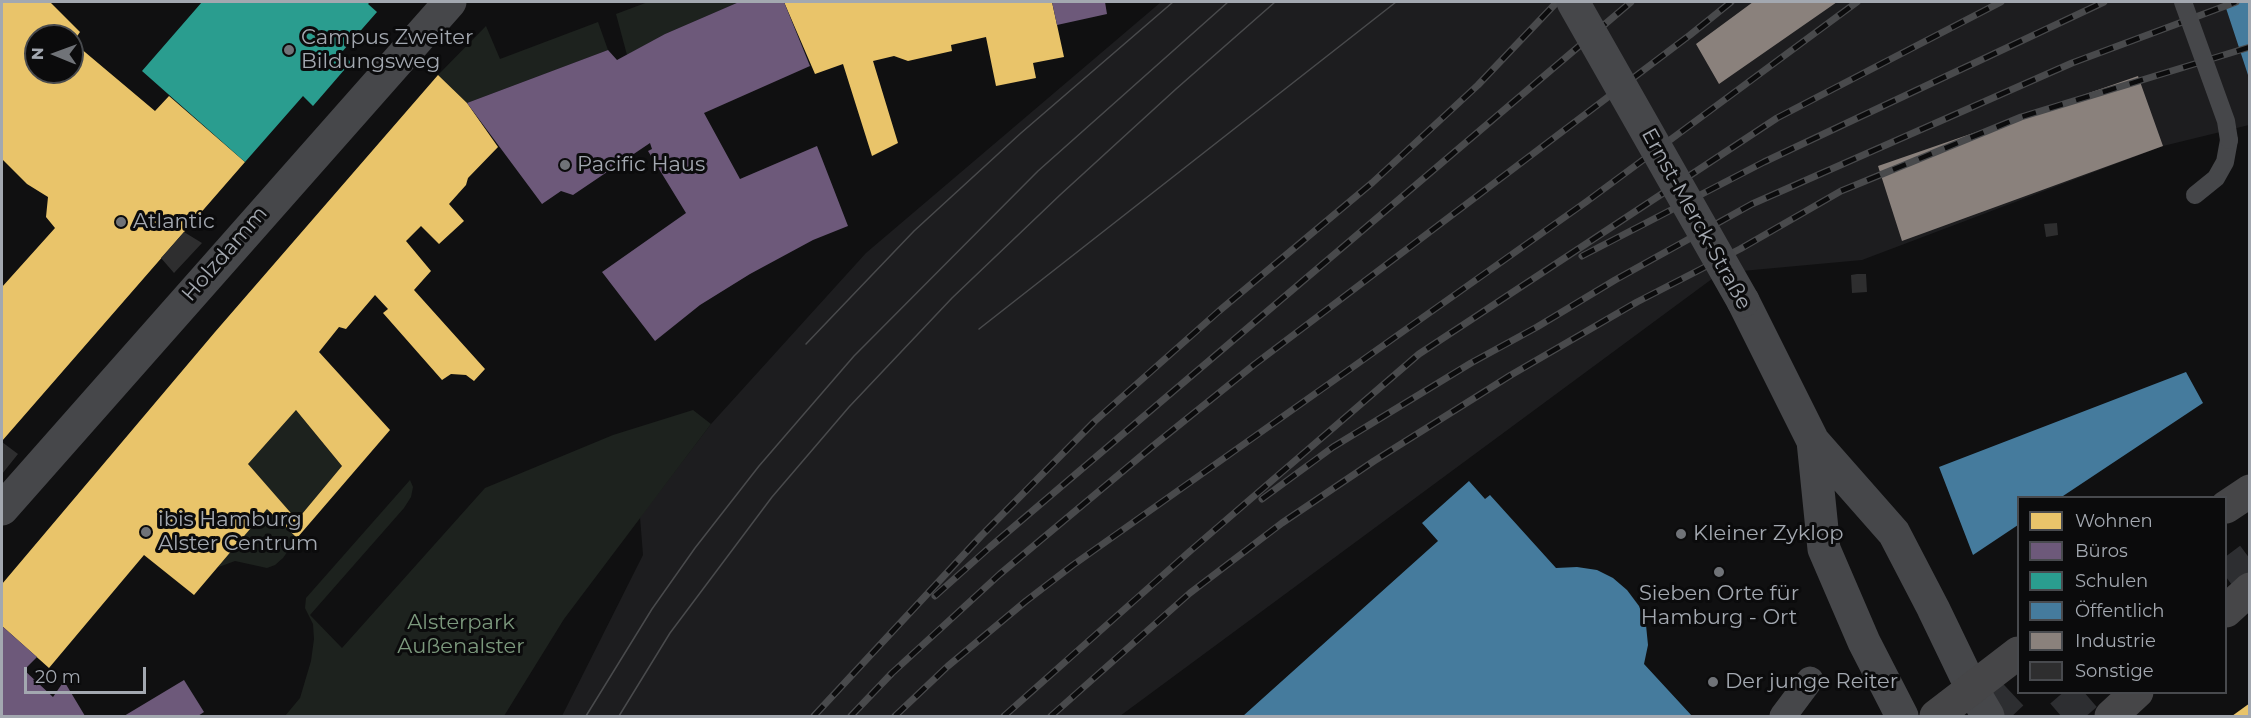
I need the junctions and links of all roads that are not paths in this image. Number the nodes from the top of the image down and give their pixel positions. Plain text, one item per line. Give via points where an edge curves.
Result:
1 (450, 2) edge
2 (1573, 2) edge
3 (2183, 2) edge
4 (2195, 195) dead end
5 (1812, 441) junction
6 (2250, 491) edge
7 (2227, 506) edge
8 (2, 509) edge
9 (2250, 589) edge
10 (2227, 610) edge
11 (2017, 655) edge
12 (1810, 680) dead end
13 (1972, 689) junction
14 (2136, 694) edge
15 (1783, 717) edge
16 (1902, 717) edge
17 (1936, 717) edge
18 (1988, 717) edge
19 (2111, 717) edge

1 - 8 street, Holzdamm
2 - 5 street, Ernst-Merck-Straße, bridge via 1743,301
3 - 4 lane, bridge via 2229,140 2225,162 2216,178
5 - 13 street, Ernst-Merck-Straße via 1894,533
5 - 16 street, Ernst-Merck-Straße via 1824,549
6 - 7 main road
9 - 10 main road
11 - 13 main road
12 - 15 street
13 - 17 main road
13 - 18 street, Ernst-Merck-Straße
14 - 19 main road

